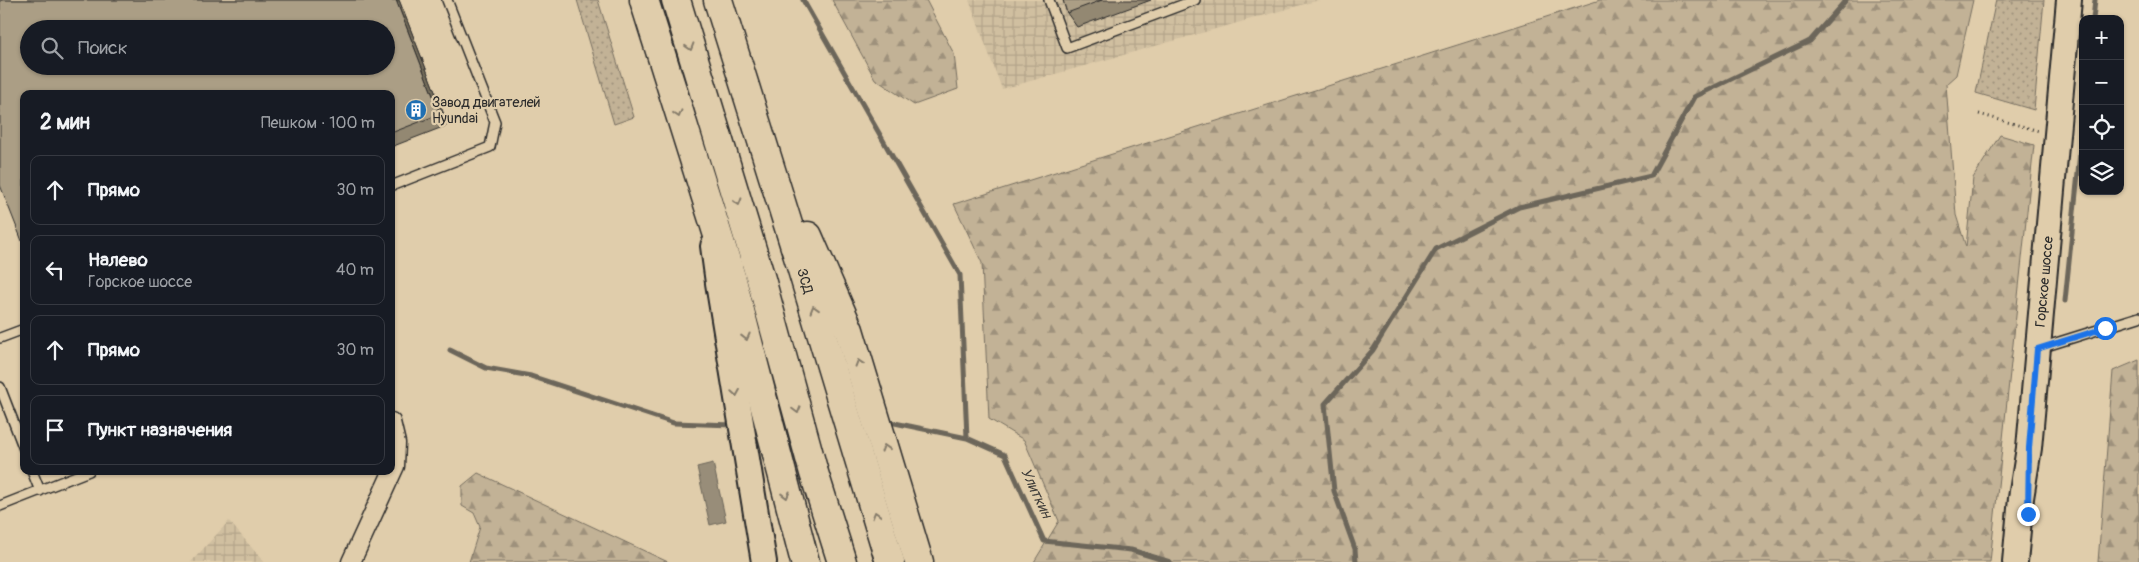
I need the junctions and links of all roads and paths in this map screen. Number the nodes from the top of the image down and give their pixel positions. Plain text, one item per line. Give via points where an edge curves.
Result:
1 (447, 0) edge
2 (644, 0) edge
3 (676, 0) edge
4 (718, 0) edge
5 (1049, 0) edge
6 (1195, 0) edge
7 (2069, 0) edge
8 (752, 108) junction
9 (1979, 114) dead end
10 (2056, 136) junction
11 (395, 184) edge
12 (708, 207) junction
13 (2139, 317) edge
14 (20, 330) edge
15 (0, 338) edge
16 (2037, 349) junction
17 (0, 387) edge
18 (20, 439) edge
19 (395, 439) edge
20 (2029, 448) junction
21 (395, 468) edge
22 (34, 475) edge
23 (79, 475) edge
24 (392, 475) edge
25 (40, 491) junction
26 (0, 506) edge
27 (351, 562) edge
28 (764, 562) edge
29 (805, 562) edge
30 (842, 562) edge
31 (890, 562) edge
32 (919, 562) edge
33 (2015, 562) edge
34 (2027, 562) edge

1 - 11 lane via 495,122 490,147
2 -> 12 highway
3 -> 30 highway
4 - 8 highway, ЗСД
5 - 6 lane via 1067,48
7 - 10 main road, Горское шоссе
31 -> 8 highway, ЗСД
32 -> 8 highway via 849,330
9 - 10 path
10 - 16 main road, Горское шоссе
12 -> 28 main road
12 -> 29 highway via 732,280
13 - 16 lane
14 - 15 lane
16 - 20 main road, Горское шоссе
17 - 18 lane
19 - 21 street
20 - 33 main road, Горское шоссе
20 - 34 main road
22 - 25 lane
23 - 25 lane
24 - 27 street
25 - 26 lane

